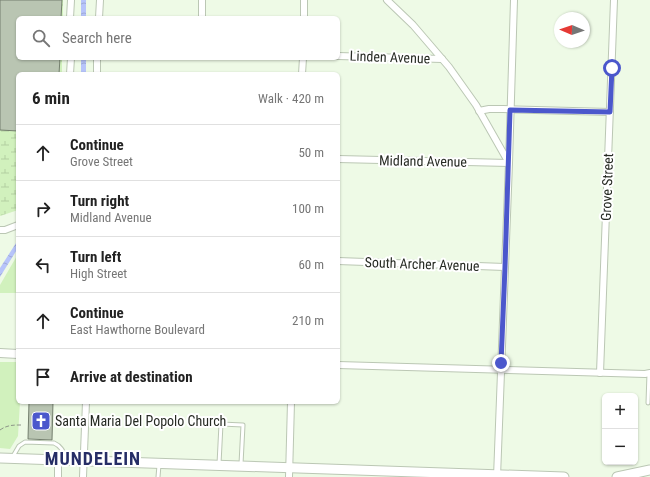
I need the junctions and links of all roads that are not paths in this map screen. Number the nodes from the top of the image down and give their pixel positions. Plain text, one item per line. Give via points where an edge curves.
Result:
1 (71, 0) edge
2 (100, 0) edge
3 (202, 0) edge
4 (304, 0) edge
5 (387, 0) edge
6 (514, 0) edge
7 (614, 0) edge
8 (70, 16) edge
9 (99, 16) edge
10 (202, 16) edge
11 (304, 16) edge
12 (340, 56) edge
13 (442, 59) junction
14 (71, 60) edge
15 (97, 60) edge
16 (303, 60) edge
17 (70, 72) edge
18 (97, 72) edge
19 (302, 72) edge
20 (510, 110) junction
21 (479, 111) junction
22 (610, 112) junction
23 (340, 159) edge
24 (509, 163) junction
25 (16, 226) edge
26 (0, 230) edge
27 (340, 261) edge
28 (505, 267) junction
29 (0, 353) edge
30 (16, 354) edge
31 (340, 365) edge
32 (500, 370) junction
33 (650, 373) edge
34 (600, 374) junction
35 (648, 403) dead end
36 (86, 404) edge
37 (291, 404) edge
38 (0, 458) edge
39 (12, 458) junction
40 (63, 460) junction
41 (84, 460) junction
42 (160, 463) junction
43 (219, 465) junction
44 (241, 466) junction
45 (650, 470) edge
46 (289, 472) edge
47 (497, 476) edge
48 (58, 477) edge
49 (83, 477) edge
50 (158, 477) edge
51 (564, 477) edge
52 (617, 477) edge

1 - 8 street
2 - 9 street
3 - 10 street
4 - 11 street
5 - 13 street
6 - 20 street
7 - 22 street, Grove Street
12 - 13 street, Linden Avenue
13 - 21 street
14 - 17 street
15 - 18 street
16 - 19 street
20 - 21 street
20 - 22 street
20 - 24 street
21 - 24 street
22 - 34 street, Grove Street
23 - 24 street, Midland Avenue
24 - 28 street
25 - 26 street
27 - 28 street, South Archer Avenue
28 - 32 street
29 - 30 street
31 - 32 street
32 - 34 street
32 - 47 street
33 - 34 street
33 - 35 lane
36 - 41 street
37 - 46 street
38 - 39 main road
39 - 40 main road
39 - 40 lane via 19,446 25,442 54,443 61,448
40 - 41 main road
40 - 48 street
41 - 42 main road
41 - 49 street
42 - 43 main road
42 - 50 lane
43 - 44 main road
43 - 44 lane via 221,424 243,425
44 - 46 main road
45 - 52 main road
46 - 47 main road
47 - 51 main road

